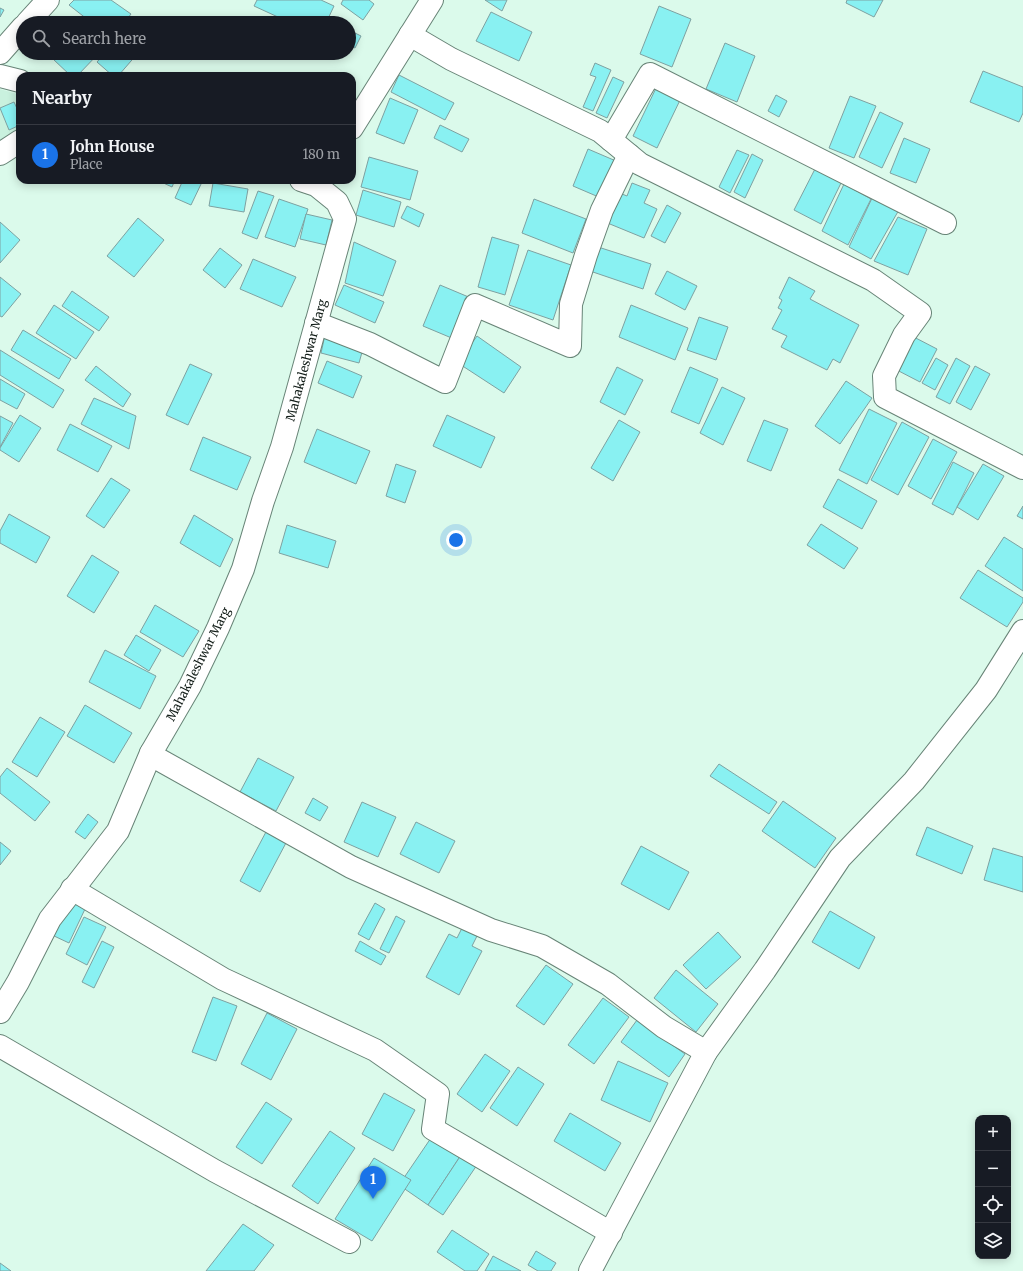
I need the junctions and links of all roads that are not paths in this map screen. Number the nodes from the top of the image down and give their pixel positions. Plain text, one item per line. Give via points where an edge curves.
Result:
1 (48, 0) edge
2 (432, 0) edge
3 (33, 16) edge
4 (16, 35) edge
5 (410, 35) junction
6 (0, 52) edge
7 (0, 76) edge
8 (16, 80) edge
9 (356, 122) edge
10 (611, 140) junction
11 (16, 144) edge
12 (0, 154) edge
13 (629, 155) junction
14 (314, 184) edge
15 (945, 223) dead end
16 (316, 323) junction
17 (1023, 468) edge
18 (1023, 631) edge
19 (151, 753) junction
20 (72, 889) junction
21 (0, 1012) edge
22 (0, 1046) edge
23 (706, 1052) junction
24 (611, 1234) junction
25 (349, 1242) dead end
26 (590, 1271) edge

1 - 3 street
2 - 5 street
4 - 6 street
5 - 9 street
5 - 10 street via 451,58 600,131
7 - 8 street
10 - 13 street
10 - 15 street via 650,74
11 - 12 street
13 - 16 street via 602,210 586,255 571,304 570,346 475,305 445,382 370,344
13 - 17 street via 646,167 873,280 920,313 904,335 884,376 885,397
14 - 16 street, Mahakaleshwar Marg via 337,202 345,219
16 - 19 street, Mahakaleshwar Marg via 282,447 243,569 190,686
18 - 23 street via 986,690 914,781 840,858
19 - 20 street, Mahakaleshwar Marg via 118,830
19 - 23 street via 351,867 491,930 542,946 608,984 664,1027
20 - 21 street, Mahakaleshwar Marg via 50,919
20 - 24 street via 223,979 375,1050 438,1094 433,1129
22 - 25 street via 216,1171
23 - 24 street
24 - 26 street

